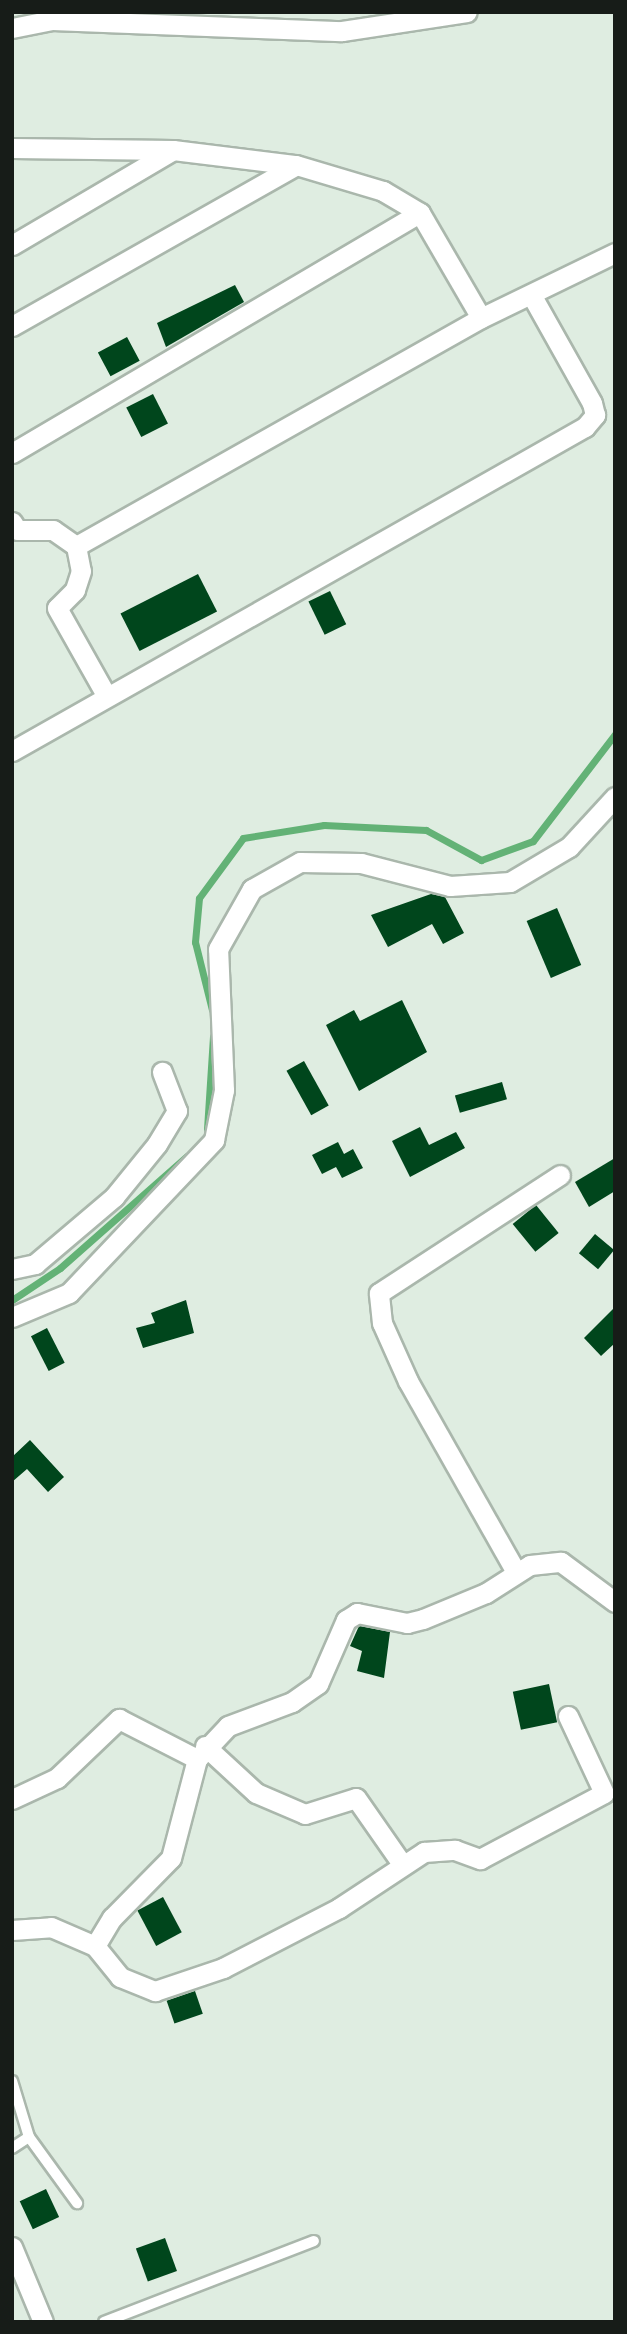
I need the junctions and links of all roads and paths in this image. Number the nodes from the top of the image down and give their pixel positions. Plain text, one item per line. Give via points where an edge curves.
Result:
1 (467, 12) edge
2 (12, 29) edge
3 (12, 148) edge
4 (173, 150) junction
5 (296, 165) junction
6 (420, 214) junction
7 (12, 245) edge
8 (615, 253) edge
9 (533, 298) junction
10 (481, 318) junction
11 (12, 326) edge
12 (12, 453) edge
13 (12, 522) edge
14 (76, 546) junction
15 (106, 695) junction
16 (12, 751) edge
17 (615, 797) edge
18 (162, 1072) dead end
19 (560, 1175) dead end
20 (12, 1269) edge
21 (12, 1317) edge
22 (516, 1572) junction
23 (615, 1602) edge
24 (568, 1716) dead end
25 (201, 1752) junction
26 (609, 1791) edge
27 (12, 1799) edge
28 (402, 1864) junction
29 (12, 1930) edge
30 (95, 1946) junction
31 (12, 2081) edge
32 (29, 2137) junction
33 (12, 2148) edge
34 (77, 2203) dead end
35 (314, 2241) dead end
36 (12, 2247) edge
37 (43, 2322) edge
38 (104, 2322) edge

1 - 2 street via 342,31 52,20
3 - 4 street
4 - 5 street
4 - 7 street
5 - 6 street via 383,191
5 - 11 street
6 - 10 street
6 - 12 street
8 - 9 street
9 - 10 street
9 - 15 street via 592,403 595,415 585,426
10 - 14 street
13 - 14 street via 17,530 53,530
14 - 15 street via 81,571 75,590 57,608
15 - 16 street
17 - 21 street via 569,847 510,882 450,887 360,863 300,862 252,888 219,949 224,1090 214,1140 69,1293
18 - 20 street via 177,1111 157,1144 114,1197 34,1264
19 - 22 street via 379,1293 382,1323 408,1381
22 - 23 street via 561,1562
22 - 25 street via 486,1593 423,1619 349,1617 318,1684 228,1726
24 - 26 street
25 - 27 street via 118,1719 57,1778
25 - 28 street via 256,1793 305,1814 356,1798
25 - 30 street via 171,1858 112,1918
26 - 28 street via 480,1859 454,1850 424,1852
28 - 30 street via 339,1908 223,1968 155,1991 120,1977
29 - 30 street via 51,1927
31 - 32 lane
32 - 33 lane
32 - 34 lane
35 - 38 lane
36 - 37 street

